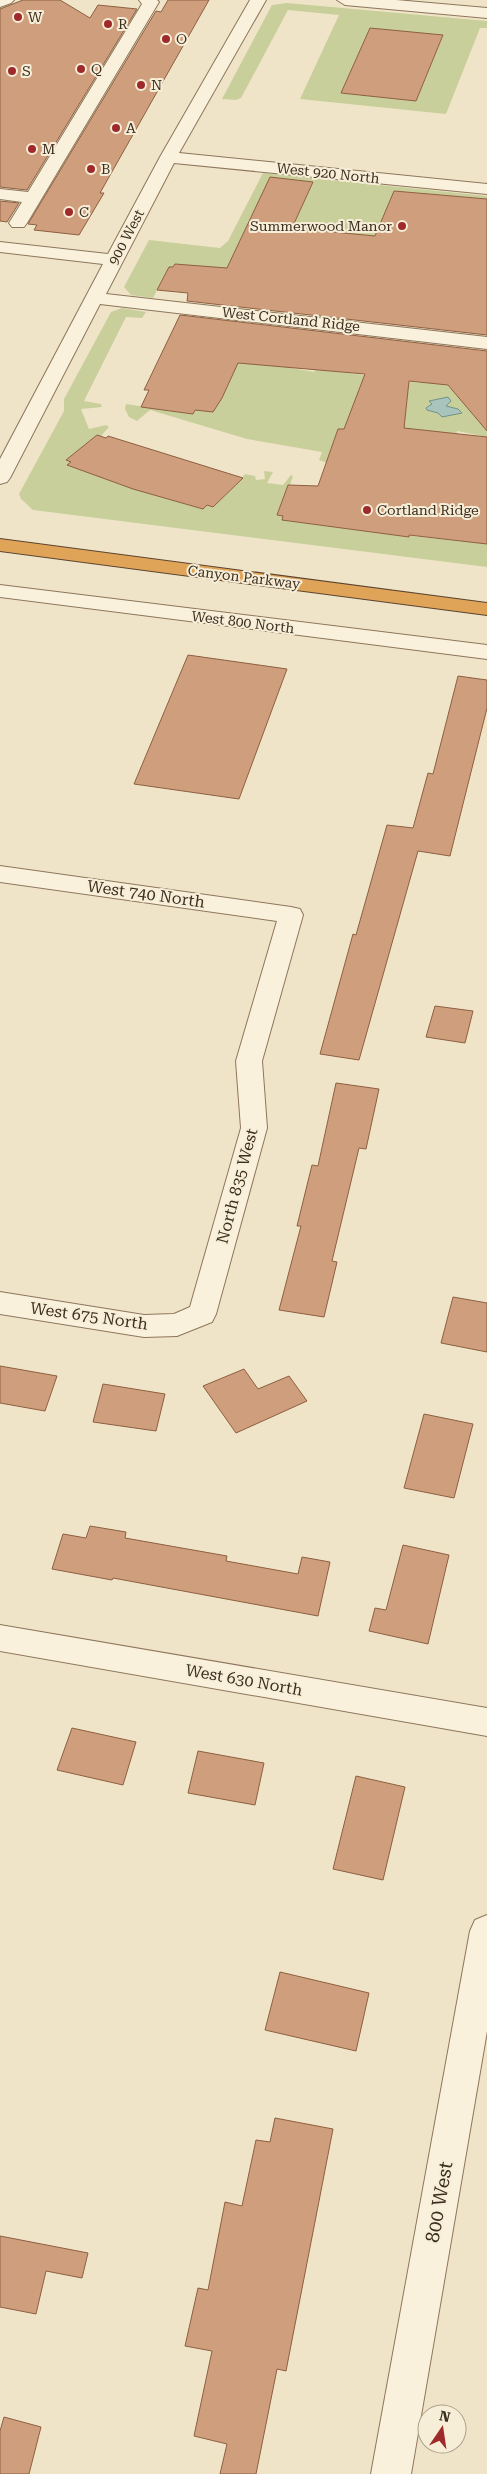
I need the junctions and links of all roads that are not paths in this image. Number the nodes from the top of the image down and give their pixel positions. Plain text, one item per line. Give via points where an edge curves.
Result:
1 (6, 0) edge
2 (148, 0) edge
3 (258, 0) edge
4 (346, 0) edge
5 (0, 2) edge
6 (487, 13) edge
7 (168, 157) junction
8 (487, 189) edge
9 (0, 194) edge
10 (33, 198) junction
11 (18, 223) dead end
12 (0, 247) edge
13 (113, 260) junction
14 (95, 298) junction
15 (487, 343) edge
16 (0, 478) edge
17 (0, 545) edge
18 (0, 591) edge
19 (487, 609) edge
20 (487, 652) edge
21 (0, 874) edge
22 (291, 915) joint
23 (0, 1302) edge
24 (178, 1325) joint
25 (0, 1638) edge
26 (487, 1722) edge
27 (487, 1931) edge
28 (391, 2474) edge

1 - 5 street
2 - 10 street via 151,2
3 - 7 street, 900 West
4 - 6 street
7 - 8 street, West 920 North
7 - 13 street, 900 West
9 - 10 street
10 - 11 street
12 - 13 street
13 - 14 street, 900 West
14 - 15 street, West Cortland Ridge
14 - 16 street, 900 West
17 - 19 highway, Canyon Parkway
18 - 20 street, West 800 North
21 - 22 street, West 740 North
22 - 24 street, North 835 West via 249,1061 254,1128 202,1314
23 - 24 street, West 675 North via 144,1326
25 - 26 street, West 630 North
27 - 28 street, 800 West

